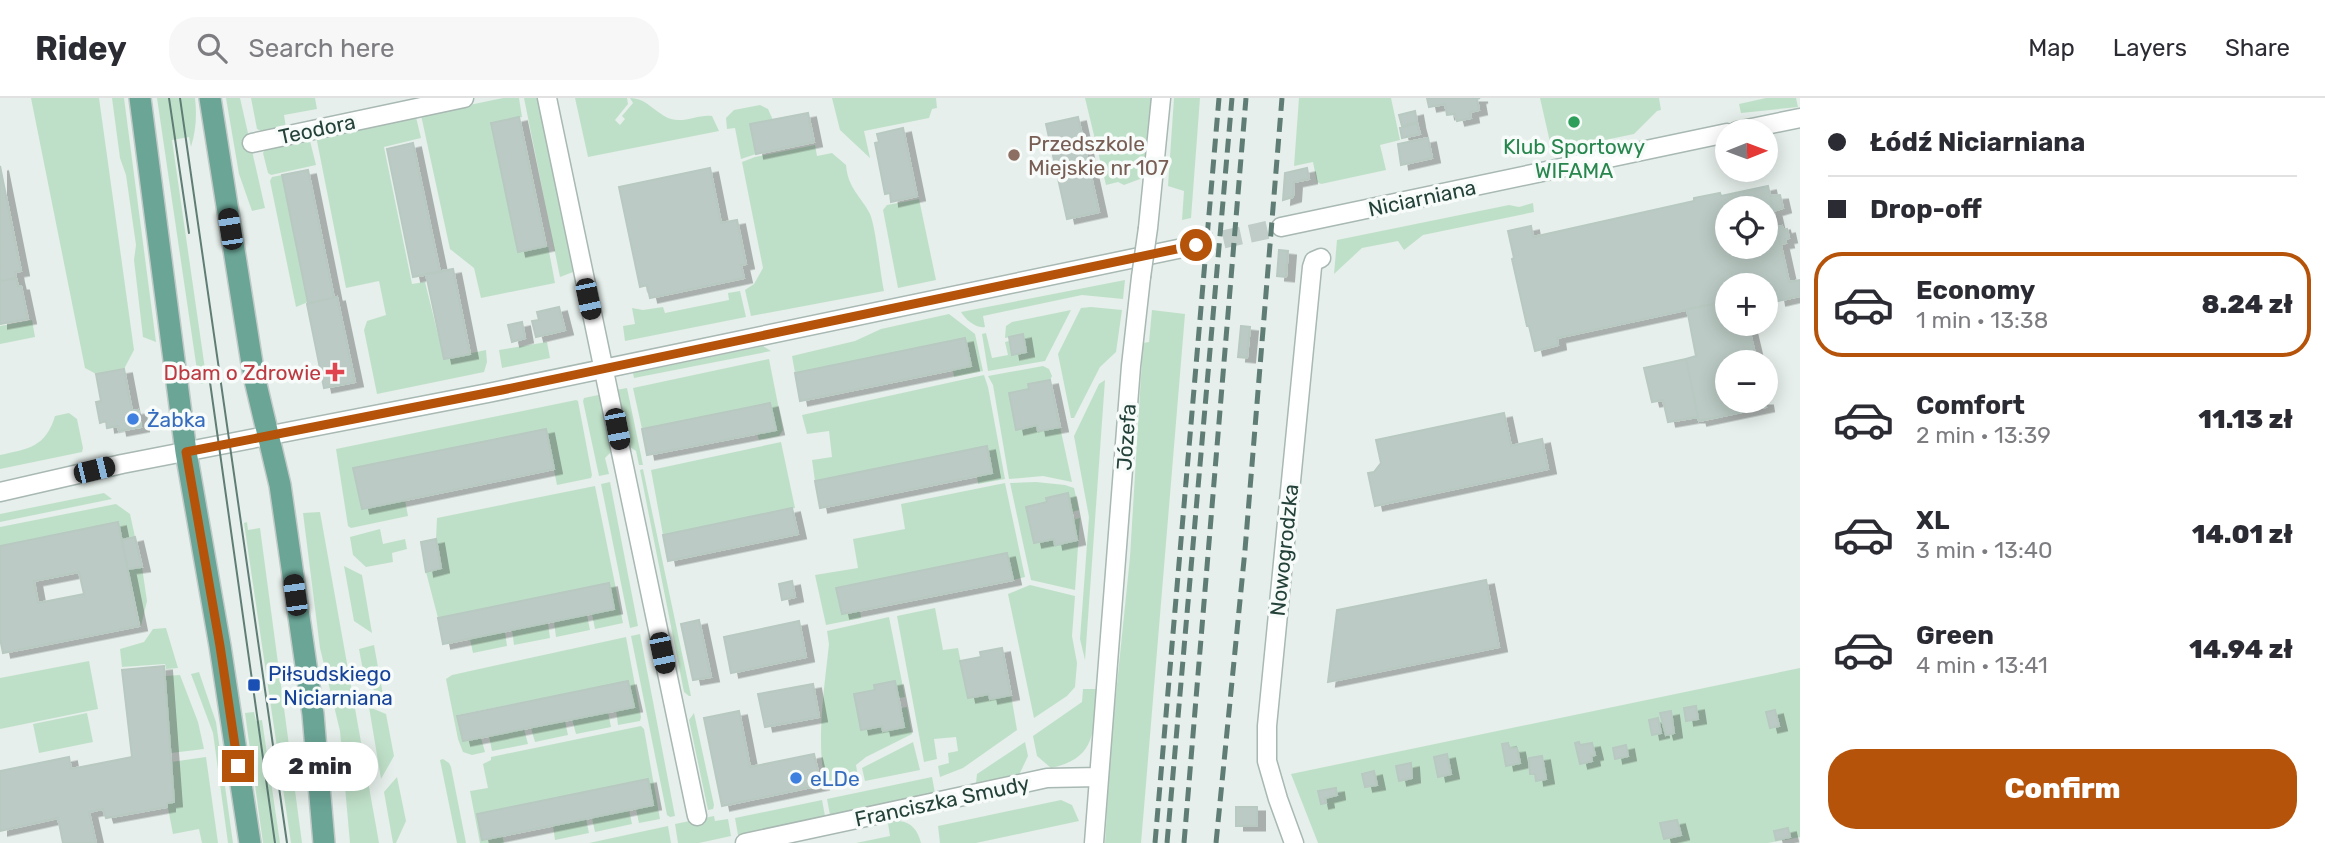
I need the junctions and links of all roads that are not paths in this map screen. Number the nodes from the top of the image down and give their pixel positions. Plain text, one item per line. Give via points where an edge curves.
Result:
1 (140, 98) edge
2 (210, 98) edge
3 (464, 98) edge
4 (547, 98) edge
5 (1161, 98) edge
6 (1800, 118) edge
7 (1778, 123) edge
8 (1715, 136) edge
9 (252, 143) dead end
10 (1281, 227) tunnel mouth
11 (1196, 245) tunnel mouth
12 (1321, 258) dead end
13 (604, 369) junction
14 (268, 436) junction
15 (186, 452) junction
16 (0, 492) edge
17 (1099, 777) junction
18 (697, 816) dead end
19 (325, 841) edge
20 (250, 843) edge
21 (745, 843) edge
22 (1094, 843) edge
23 (1294, 843) edge

1 - 15 main road
2 - 14 main road via 254,376
3 - 9 street, Teodora
4 - 13 street
5 - 17 street, Józefa, bridge via 1131,366
6 - 7 street
8 - 10 street, Niciarniana
11 - 13 street
12 - 23 street, Nowogrodzka via 1312,267 1267,726 1267,761
13 - 14 street
13 - 18 street
14 - 15 street
14 - 19 main road via 280,485 313,714
15 - 16 street
15 - 20 main road
17 - 21 street, Franciszka Smudy via 1047,778
17 - 22 street, Józefa

